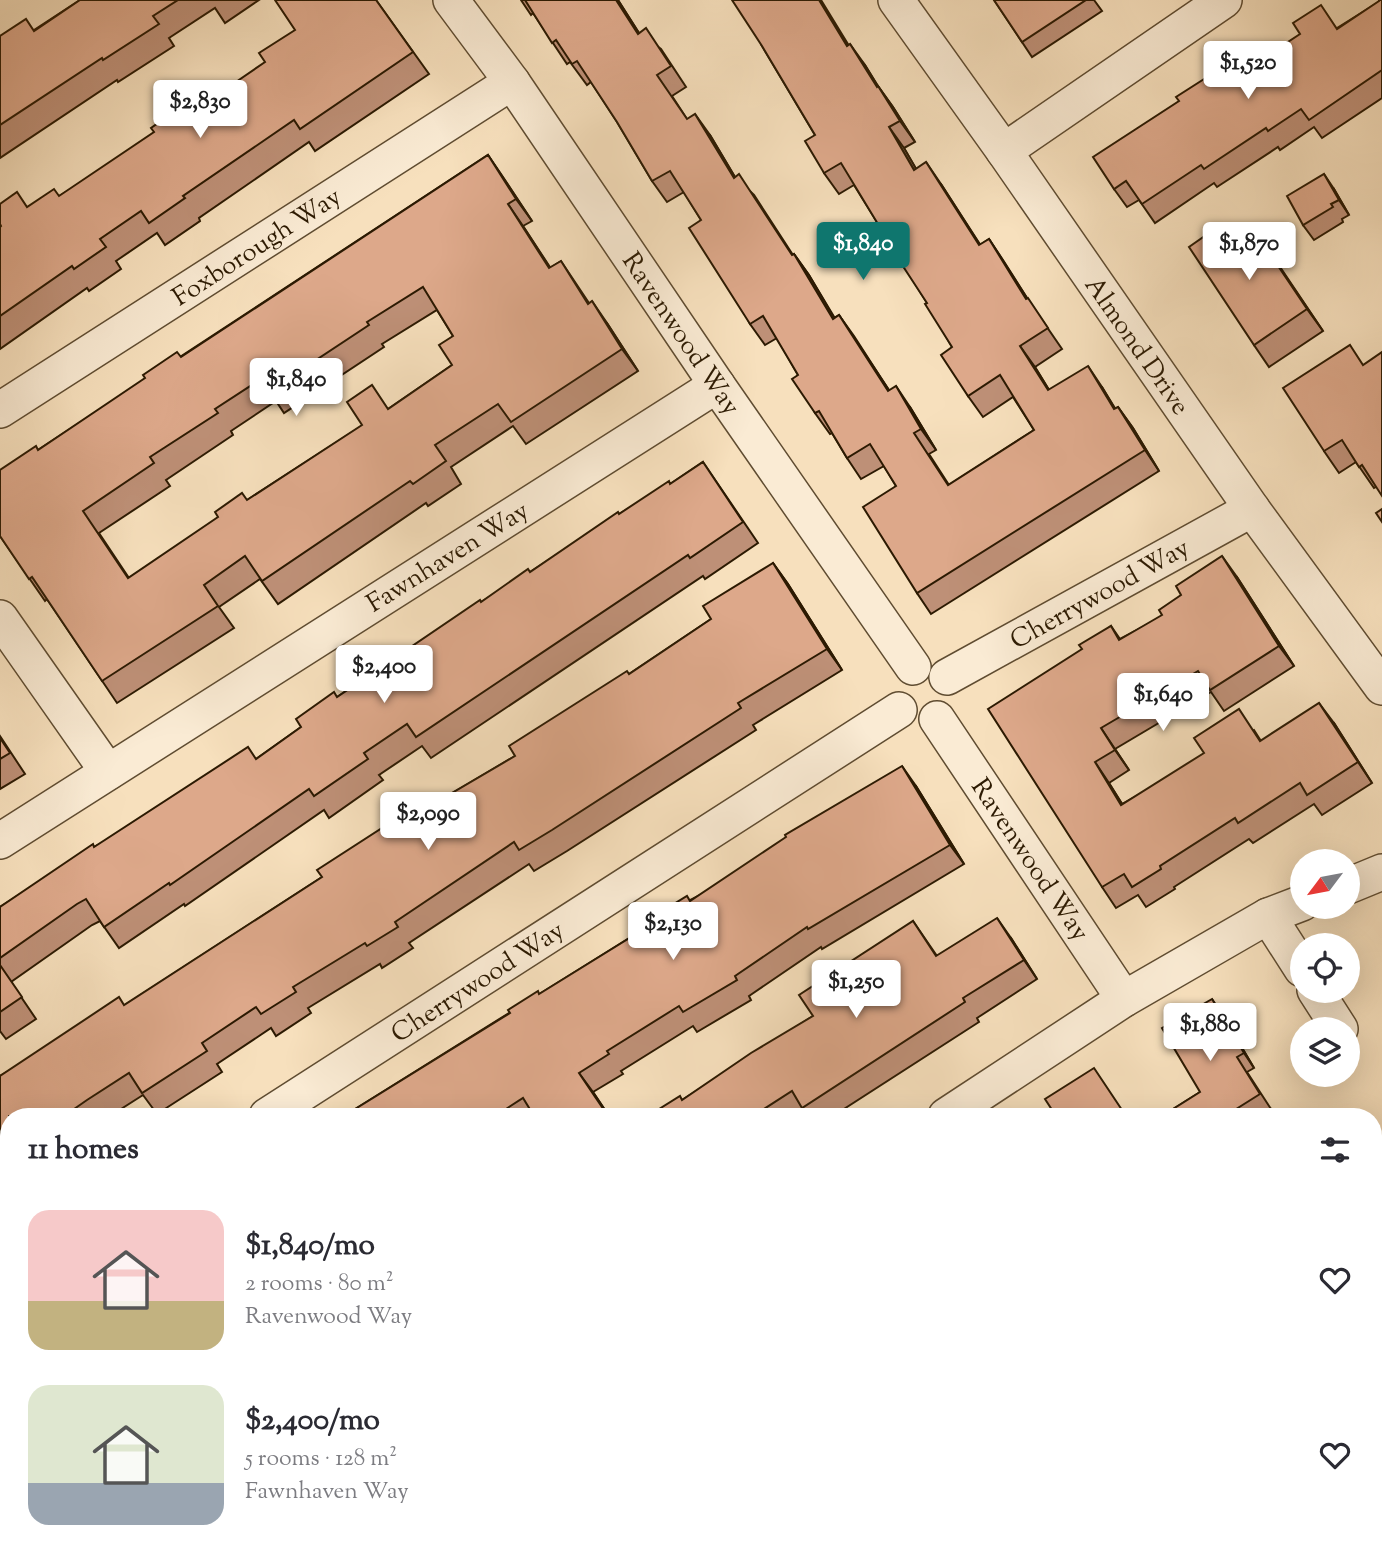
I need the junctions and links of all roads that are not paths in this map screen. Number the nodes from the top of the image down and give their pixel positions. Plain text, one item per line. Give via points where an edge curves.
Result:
1 (451, 0) edge
2 (897, 0) edge
3 (1224, 0) edge
4 (513, 82) junction
5 (1004, 151) junction
6 (717, 385) junction
7 (0, 410) edge
8 (1252, 509) junction
9 (0, 618) edge
10 (913, 667) junction
11 (947, 677) junction
12 (1382, 687) edge
13 (899, 709) junction
14 (937, 719) junction
15 (108, 772) junction
16 (0, 841) edge
17 (1382, 872) edge
18 (1360, 881) edge
19 (1290, 908) edge
20 (1268, 916) junction
21 (1290, 951) edge
22 (1124, 999) junction
23 (279, 1108) edge
24 (960, 1108) edge

1 - 4 street, Ravenwood Way
2 - 5 street, Almond Drive
3 - 5 street
4 - 6 street, Ravenwood Way
4 - 7 street, Foxborough Way
5 - 8 street, Almond Drive
6 - 10 street, Ravenwood Way
6 - 15 street, Fawnhaven Way
8 - 11 street, Cherrywood Way
8 - 12 street, Almond Drive
9 - 15 street
10 - 11 street via 929,666
10 - 13 street via 895,690
11 - 14 street via 950,704
13 - 14 street via 917,722
13 - 23 street, Cherrywood Way
14 - 22 street, Ravenwood Way
15 - 16 street, Fawnhaven Way
17 - 18 street
19 - 20 street
20 - 21 street
20 - 22 street
22 - 24 street

